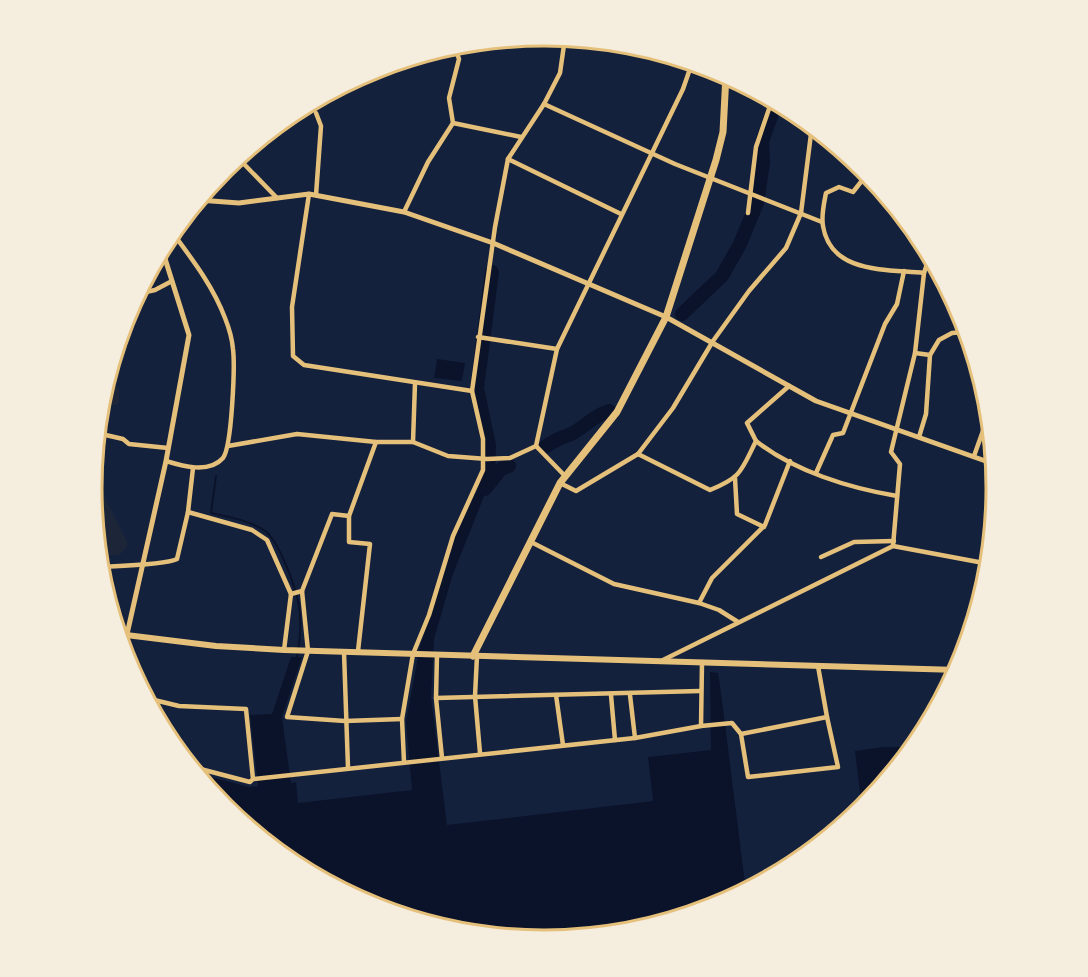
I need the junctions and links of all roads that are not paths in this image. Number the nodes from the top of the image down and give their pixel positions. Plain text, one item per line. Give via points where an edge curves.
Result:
1 (565, 47) edge
2 (458, 55) edge
3 (689, 71) edge
4 (725, 86) edge
5 (544, 104) junction
6 (769, 108) edge
7 (316, 112) dead end
8 (453, 123) junction
9 (811, 136) edge
10 (521, 137) junction
11 (652, 152) junction
12 (508, 159) junction
13 (244, 164) edge
14 (710, 177) junction
15 (862, 181) edge
16 (309, 194) junction
17 (316, 195) junction
18 (754, 195) junction
19 (277, 198) junction
20 (209, 201) edge
21 (404, 212) junction
22 (748, 213) dead end
23 (801, 213) junction
24 (621, 214) junction
25 (822, 222) junction
26 (178, 240) edge
27 (493, 243) junction
28 (165, 260) edge
29 (926, 267) edge
30 (904, 271) junction
31 (924, 273) junction
32 (172, 282) junction
33 (589, 283) junction
34 (149, 291) edge
35 (666, 317) junction
36 (958, 333) edge
37 (478, 337) junction
38 (713, 341) junction
39 (557, 349) junction
40 (915, 353) junction
41 (930, 355) junction
42 (415, 383) junction
43 (789, 386) junction
44 (472, 391) junction
45 (850, 413) junction
46 (896, 429) junction
47 (982, 433) edge
48 (106, 435) edge
49 (918, 437) junction
50 (756, 441) junction
51 (376, 442) junction
52 (413, 442) junction
53 (228, 446) junction
54 (536, 446) junction
55 (168, 448) junction
56 (639, 454) junction
57 (974, 456) junction
58 (486, 459) junction
59 (985, 460) edge
60 (166, 461) junction
61 (789, 461) junction
62 (193, 468) junction
63 (816, 472) junction
64 (566, 476) junction
65 (735, 478) junction
66 (560, 483) junction
67 (897, 496) junction
68 (188, 512) junction
69 (349, 516) junction
70 (764, 527) junction
71 (531, 542) junction
72 (893, 543) junction
73 (821, 557) dead end
74 (144, 562) junction
75 (980, 562) edge
76 (109, 566) edge
77 (301, 591) junction
78 (291, 594) junction
79 (699, 603) junction
80 (738, 622) junction
81 (126, 635) joint
82 (284, 650) junction
83 (305, 651) junction
84 (358, 651) junction
85 (344, 652) junction
86 (415, 654) junction
87 (435, 655) junction
88 (475, 656) junction
89 (660, 661) junction
90 (702, 662) junction
91 (818, 666) junction
92 (947, 670) edge
93 (700, 691) junction
94 (556, 695) junction
95 (611, 695) junction
96 (630, 695) junction
97 (476, 696) junction
98 (436, 698) junction
99 (157, 701) edge
100 (827, 717) junction
101 (402, 719) junction
102 (345, 721) junction
103 (701, 726) junction
104 (741, 734) junction
105 (635, 738) junction
106 (615, 740) junction
107 (563, 745) junction
108 (480, 753) junction
109 (442, 758) junction
110 (404, 762) junction
111 (348, 768) junction
112 (203, 770) edge
113 (253, 779) junction

1 - 5 street via 560,73
2 - 8 street via 449,98
3 - 11 street
4 - 14 main road via 723,132
5 - 10 street
5 - 11 street
6 - 18 street via 756,147
7 - 17 street via 321,134
8 - 10 street
8 - 21 street via 428,162
9 - 23 street
10 - 12 street
11 - 14 street
11 - 24 street
12 - 24 street
12 - 27 street
13 - 19 street
14 - 18 street
14 - 35 main road
15 - 25 street via 853,192 839,187 826,193
16 - 17 street
16 - 19 street
16 - 42 street via 292,307 293,356 304,365
17 - 21 street
18 - 22 street
18 - 23 street
19 - 20 street via 239,203
21 - 27 street
23 - 25 street
23 - 38 street via 783,254 749,291
24 - 33 street
25 - 30 street via 830,246 844,260 874,269
26 - 53 street via 216,298 231,334 233,394
27 - 33 street
27 - 37 street
28 - 32 street
29 - 31 street
30 - 31 street
30 - 45 street via 897,304 885,324
31 - 40 street
32 - 34 street
32 - 55 street via 189,335
33 - 35 street
33 - 39 street
35 - 38 street
35 - 64 main road via 617,412
36 - 41 street via 939,340
37 - 39 street
37 - 44 street
38 - 43 street
38 - 56 street via 673,408
39 - 54 street
40 - 41 street
40 - 46 street
41 - 49 street via 926,414
42 - 44 street
42 - 52 street
43 - 45 street
43 - 50 street via 747,423
44 - 58 street
45 - 46 street
45 - 63 street via 843,433 833,435
46 - 49 street
46 - 67 street via 891,453 900,464
47 - 57 street
48 - 55 street via 129,444
49 - 57 street
50 - 61 street
50 - 65 street
51 - 52 street
51 - 53 street via 297,434
51 - 69 street
52 - 58 street via 448,456
53 - 62 street via 218,462
54 - 58 street via 510,458
54 - 64 street
55 - 60 street
56 - 65 street via 710,490
56 - 66 street via 576,491
57 - 59 street
58 - 86 street via 479,485 453,536
60 - 62 street
60 - 74 street
61 - 63 street
61 - 70 street
62 - 68 street
63 - 67 street via 861,490
64 - 66 main road
65 - 70 street via 737,514
66 - 71 main road
67 - 72 street
68 - 74 street via 177,559 165,564
68 - 78 street via 252,530 267,540
69 - 77 street via 332,514
69 - 84 street via 349,542 370,544
70 - 79 street via 712,578
71 - 79 street via 614,584
71 - 88 main road
72 - 73 street via 854,542
72 - 75 street
72 - 80 street
74 - 76 street
74 - 81 street
77 - 78 street
77 - 83 street
78 - 82 street
79 - 80 street
80 - 89 street
81 - 82 main road
82 - 83 main road
83 - 85 main road
83 - 102 street via 287,717
84 - 85 main road
84 - 86 main road
85 - 102 street
86 - 87 main road
86 - 101 street
87 - 88 main road
87 - 98 street
88 - 89 main road
88 - 97 street
89 - 90 main road
90 - 91 main road
90 - 93 street
91 - 92 main road
91 - 100 street
93 - 96 street
93 - 103 street
94 - 95 street
94 - 97 street
94 - 107 street
95 - 96 street
95 - 106 street
96 - 105 street
97 - 98 street
97 - 108 street
98 - 109 street
99 - 113 street via 179,706 246,709
100 - 104 street
100 - 104 street via 838,767 748,777
101 - 102 street
101 - 110 street
102 - 111 street
103 - 104 street via 732,723
103 - 105 street
105 - 106 street
106 - 107 street
107 - 108 street
108 - 109 street
109 - 110 street
110 - 111 street
111 - 113 street
112 - 113 street via 250,782

